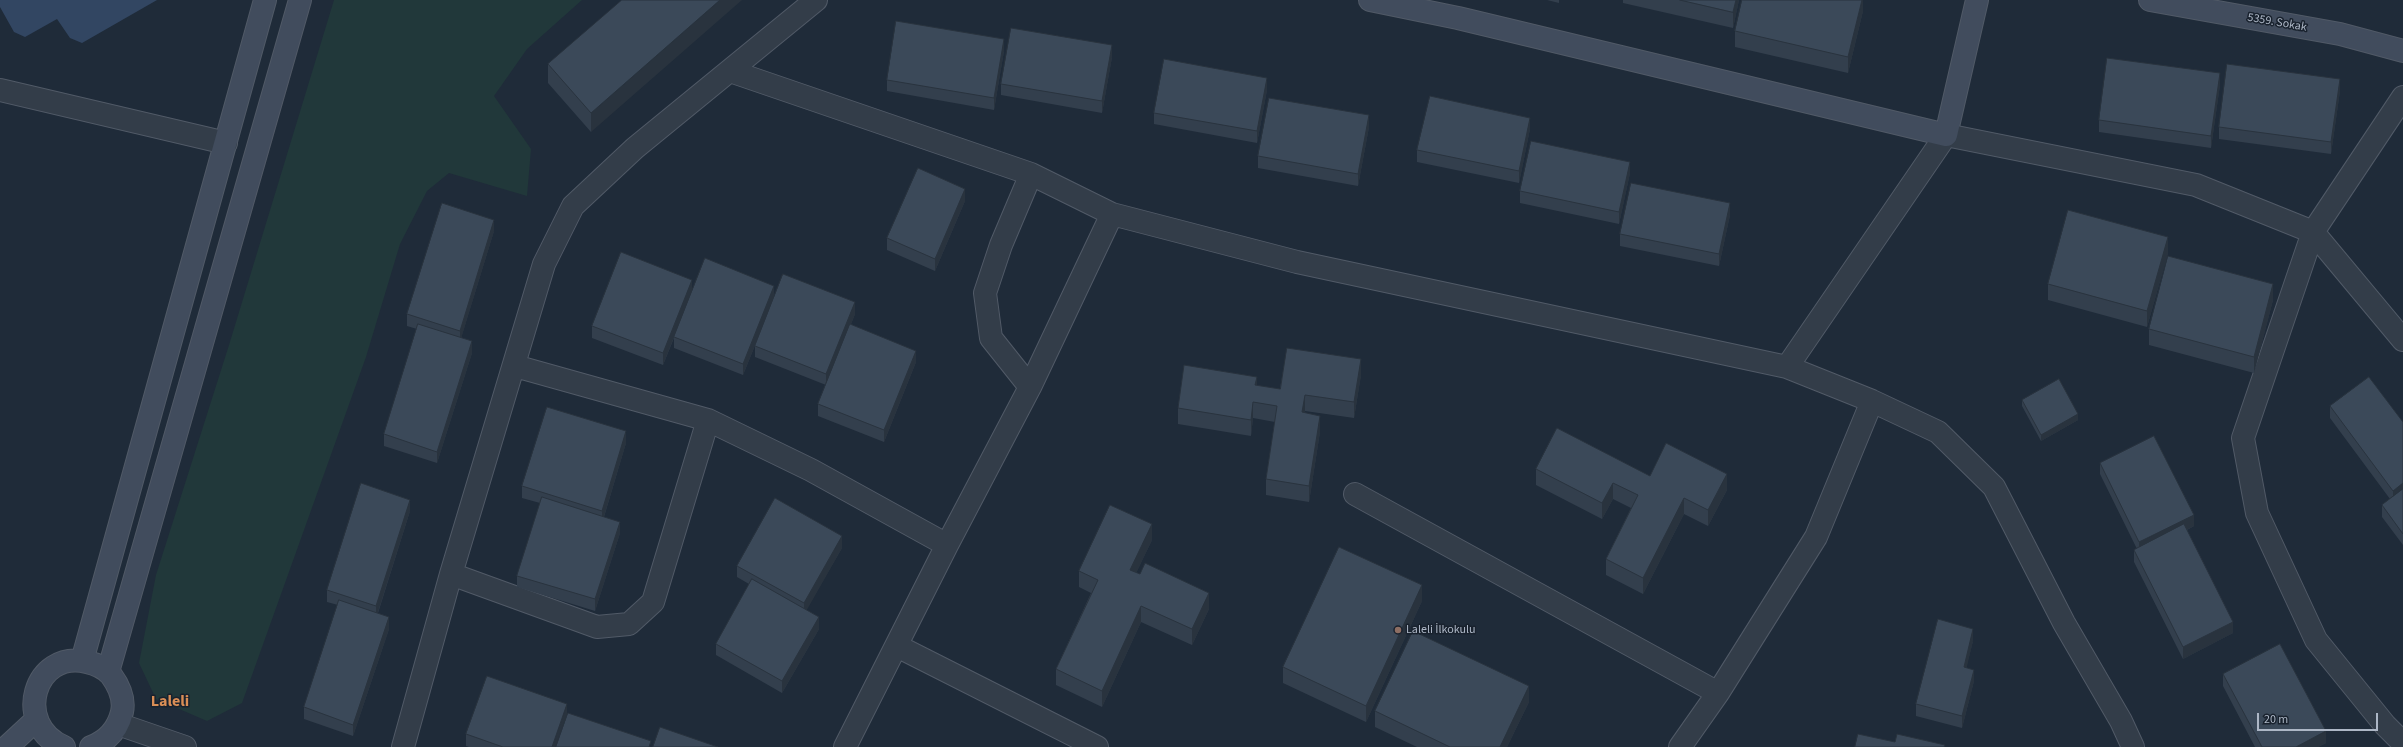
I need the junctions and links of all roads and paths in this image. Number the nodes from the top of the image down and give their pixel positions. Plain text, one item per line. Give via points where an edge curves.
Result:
1 (265, 0) edge
2 (300, 0) edge
3 (816, 0) edge
4 (1370, 0) edge
5 (1977, 0) edge
6 (2150, 0) edge
7 (2403, 51) edge
8 (730, 71) junction
9 (0, 90) edge
10 (2403, 96) edge
11 (1946, 135) junction
12 (226, 142) junction
13 (1031, 174) junction
14 (1112, 214) junction
15 (2312, 232) junction
16 (2403, 340) edge
17 (515, 366) junction
18 (1787, 367) junction
19 (1030, 388) junction
20 (1872, 401) junction
21 (708, 420) junction
22 (1355, 494) dead end
23 (947, 545) junction
24 (452, 574) junction
25 (897, 646) junction
26 (82, 661) junction
27 (108, 672) junction
28 (1718, 692) junction
29 (36, 720) junction
30 (118, 724) junction
31 (2403, 743) edge
32 (8, 747) edge
33 (64, 747) edge
34 (91, 747) edge
35 (185, 747) edge
36 (403, 747) edge
37 (844, 747) edge
38 (1097, 747) edge
39 (1680, 747) edge
40 (2133, 747) edge

1 - 12 street
2 - 27 street
3 - 8 street
4 - 11 street via 1465,20
5 - 11 street
6 - 7 street, 5359. Sokak via 2340,34
8 - 13 street
8 - 17 street via 635,148 573,206 544,264
9 - 12 street
10 - 15 street
11 - 15 street via 2196,185
11 - 18 street
12 - 26 street
13 - 14 street
13 - 19 street via 1001,245 985,293 991,338
14 - 18 street via 1297,262
14 - 19 street
15 - 16 street
15 - 31 street via 2242,438 2257,513 2316,640 2385,725
17 - 21 street
17 - 24 street
18 - 20 street
19 - 23 street
20 - 28 street via 1816,537
20 - 40 street via 1938,432 1994,487 2064,623 2121,721
21 - 23 street via 811,470
21 - 24 street via 653,602 629,624 597,627
22 - 28 street
23 - 25 street
24 - 36 street
25 - 37 street
25 - 38 street
26 - 27 street via 96,664
26 - 29 street via 68,661 54,667 43,677 36,690 33,705
27 - 30 street via 117,683 122,696 122,711
28 - 39 street
29 - 32 street
29 - 33 street via 43,734
30 - 34 street via 110,736
30 - 35 street

